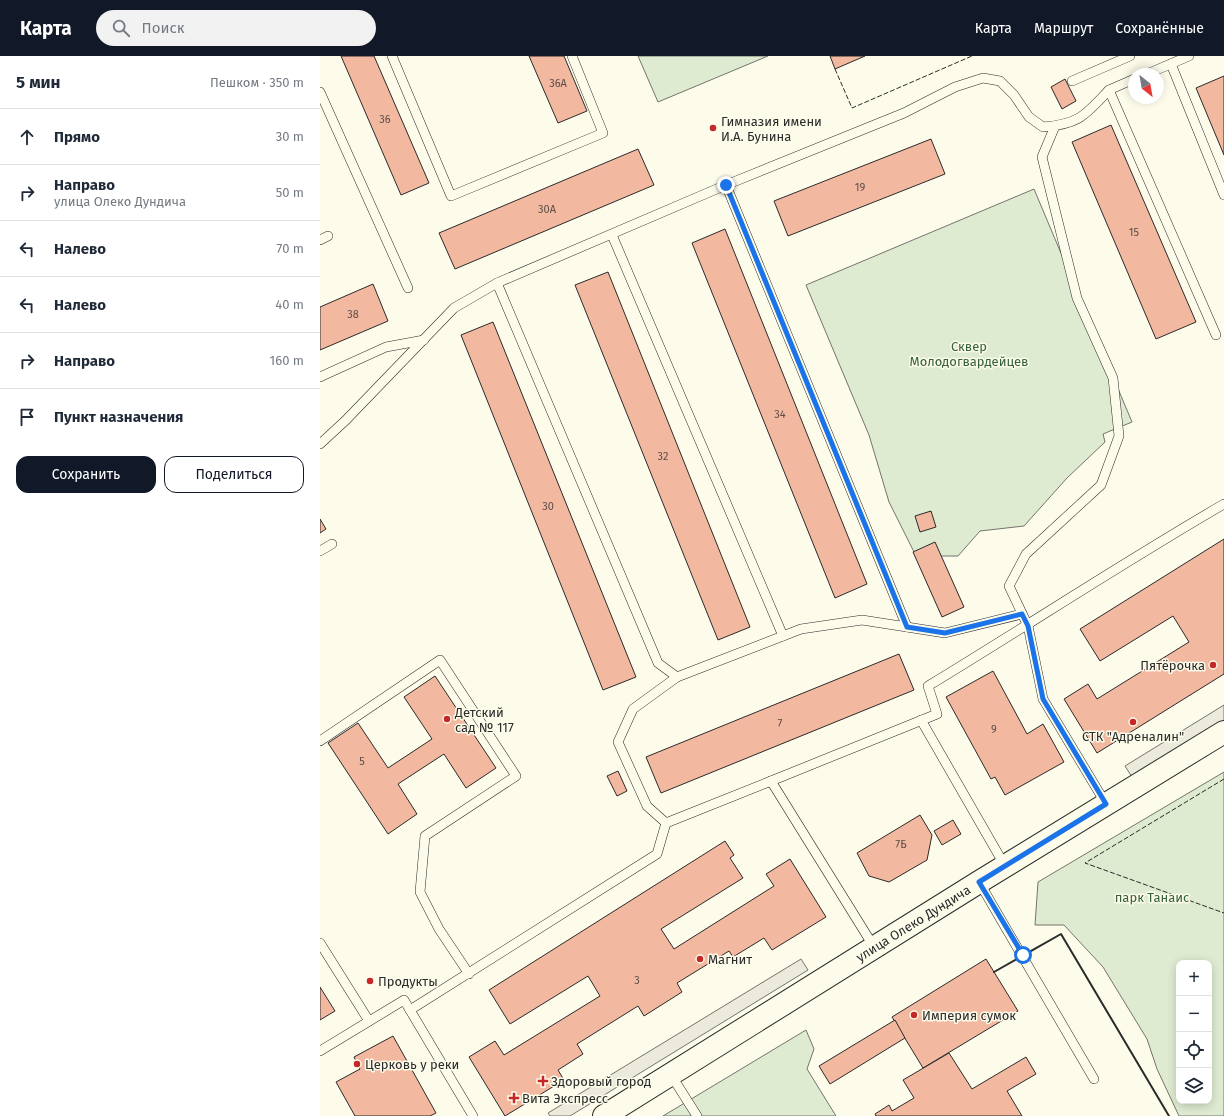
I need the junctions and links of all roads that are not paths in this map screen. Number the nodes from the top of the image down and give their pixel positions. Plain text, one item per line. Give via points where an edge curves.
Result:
1 (392, 56) edge
2 (572, 56) edge
3 (1130, 56) edge
4 (1189, 56) edge
5 (1171, 64) junction
6 (1161, 68) edge
7 (1072, 80) dead end
8 (1128, 82) edge
9 (1109, 90) junction
10 (320, 92) edge
11 (1055, 126) junction
12 (726, 185) junction
13 (1224, 195) edge
14 (612, 235) junction
15 (497, 283) junction
16 (408, 288) dead end
17 (1216, 334) dead end
18 (424, 340) junction
19 (320, 378) edge
20 (320, 444) edge
21 (1224, 504) edge
22 (332, 544) dead end
23 (320, 551) edge
24 (1022, 614) junction
25 (1028, 626) junction
26 (907, 627) junction
27 (782, 636) junction
28 (677, 677) junction
29 (921, 720) junction
30 (1224, 732) edge
31 (320, 741) edge
32 (771, 780) junction
33 (1106, 804) junction
34 (666, 823) junction
35 (1005, 866) junction
36 (979, 882) junction
37 (320, 943) edge
38 (874, 947) junction
39 (469, 974) junction
40 (410, 1010) junction
41 (369, 1021) junction
42 (320, 1051) edge
43 (671, 1075) junction
44 (1094, 1079) dead end
45 (473, 1116) edge
46 (604, 1116) edge
47 (697, 1116) edge

1 - 2 lane via 451,196 603,133
3 - 7 lane
4 - 5 lane
5 - 6 lane
5 - 13 lane
8 - 9 lane
9 - 11 lane via 1084,115 1066,125
9 - 17 lane
10 - 16 lane
11 - 12 lane via 1043,127 1028,117 1014,95 1000,81 983,78
11 - 24 lane via 1042,157 1077,298 1113,378 1120,436 1101,485 1026,554 1009,586
12 - 14 lane
12 - 26 lane
14 - 15 lane
14 - 27 lane
15 - 18 lane via 454,308
15 - 28 lane via 658,664
18 - 19 lane via 386,347
18 - 20 lane
21 - 25 lane
22 - 23 lane
24 - 25 lane
24 - 26 lane via 945,633
25 - 29 lane via 928,686 937,714
25 - 33 lane via 1043,699
26 - 27 lane via 862,620 801,629
27 - 28 lane
28 - 34 lane via 633,709 618,742 647,806
29 - 32 lane
29 - 35 lane
30 - 33 street, улица Олеко Дундича
31 - 39 lane via 440,660 516,776 425,836 420,892 439,930
32 - 34 lane
32 - 38 lane
33 - 35 street, улица Олеко Дундича
34 - 39 lane via 658,854
35 - 36 street, улица Олеко Дундича
36 - 38 street, улица Олеко Дундича
36 - 44 lane
37 - 41 lane
38 - 43 street, улица Олеко Дундича
39 - 40 lane
40 - 41 lane via 404,1000
40 - 45 lane
41 - 42 lane
43 - 46 street, улица Олеко Дундича
43 - 47 lane

